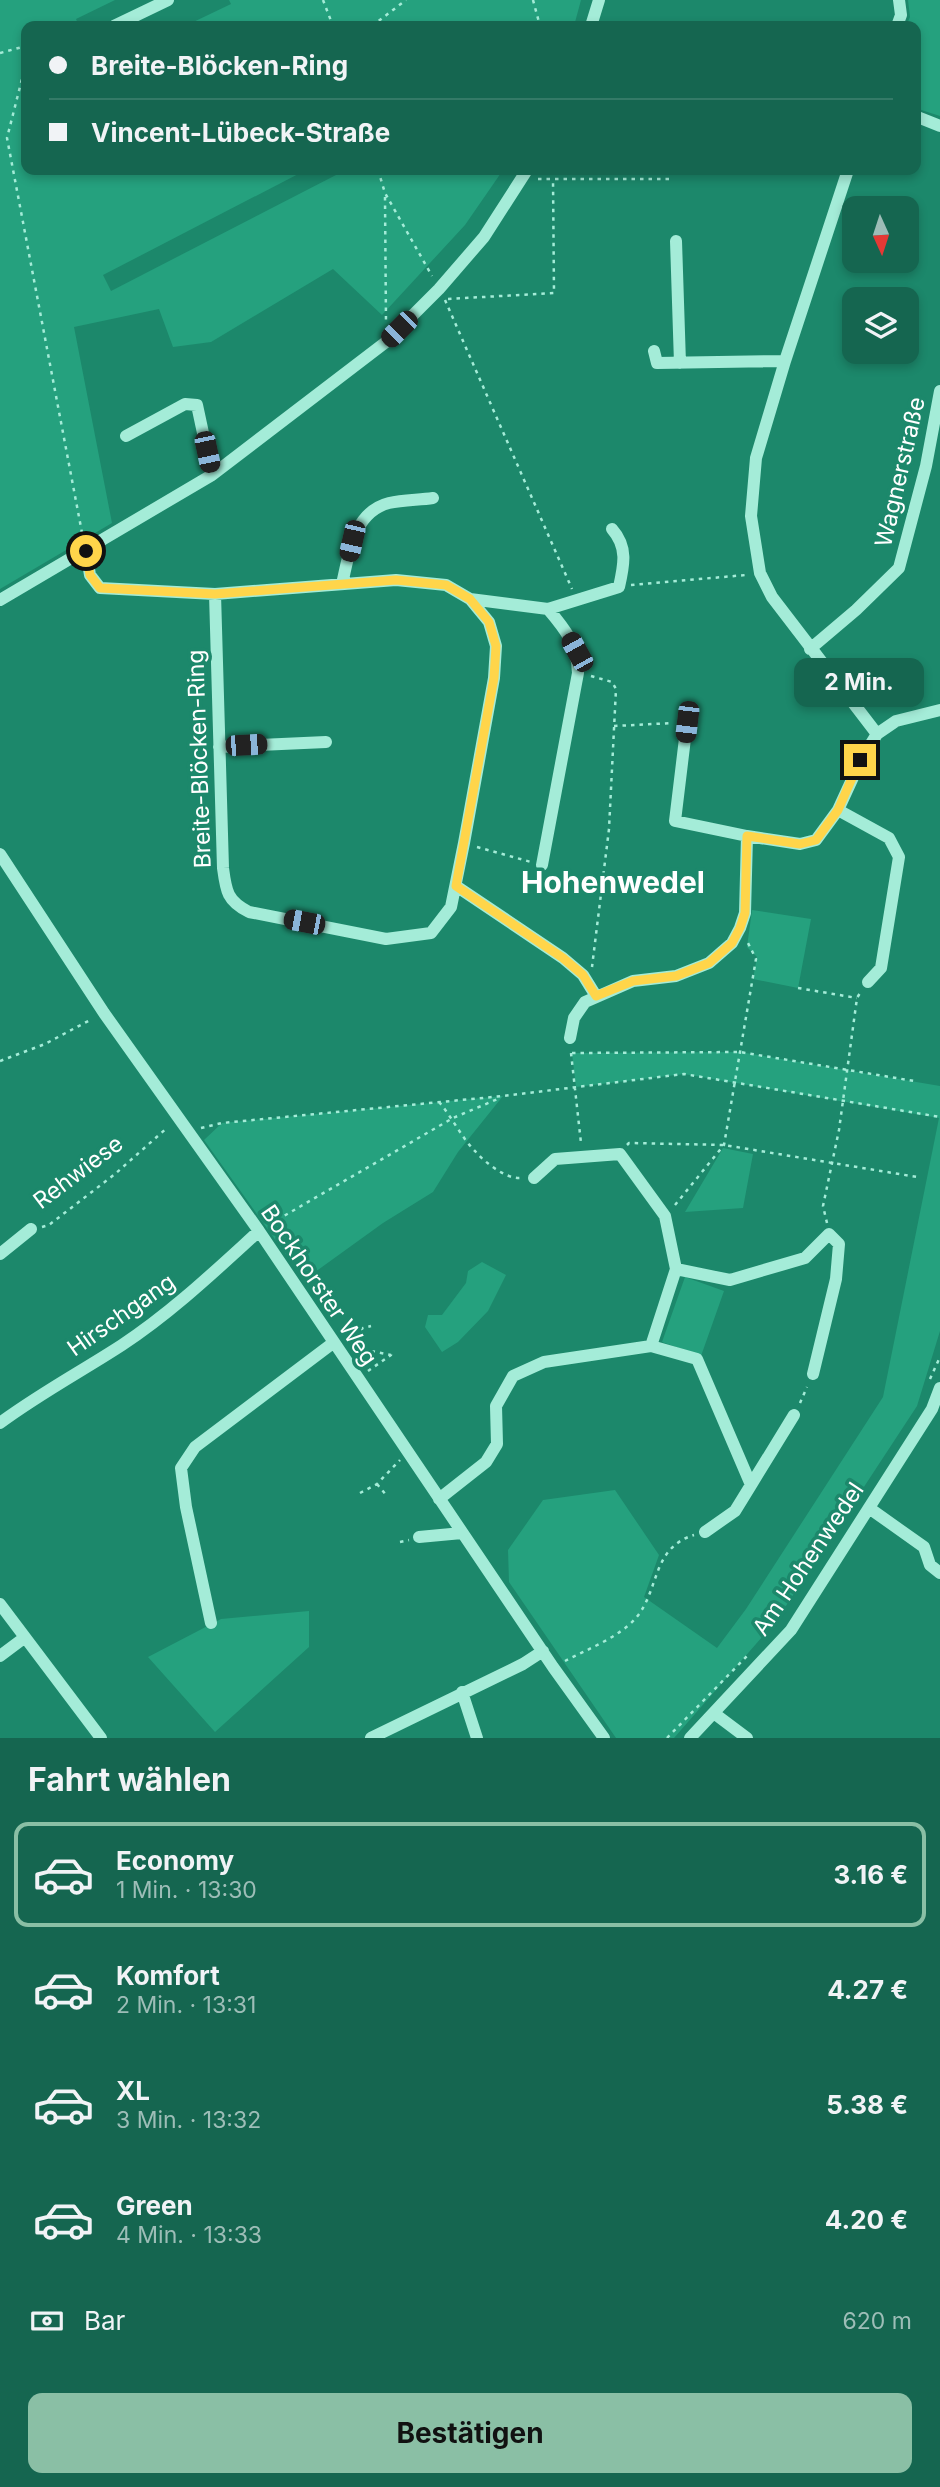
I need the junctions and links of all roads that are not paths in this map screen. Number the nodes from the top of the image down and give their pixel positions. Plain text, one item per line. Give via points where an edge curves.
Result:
1 (168, 0) edge
2 (599, 0) edge
3 (899, 0) edge
4 (124, 21) edge
5 (593, 21) edge
6 (899, 21) edge
7 (921, 118) edge
8 (940, 126) edge
9 (523, 175) edge
10 (846, 175) edge
11 (676, 241) dead end
12 (654, 351) dead end
13 (785, 361) junction
14 (680, 363) junction
15 (940, 391) edge
16 (126, 436) dead end
17 (212, 475) junction
18 (433, 498) dead end
19 (612, 530) dead end
20 (86, 551) junction
21 (342, 584) junction
22 (215, 594) junction
23 (470, 599) junction
24 (0, 600) edge
25 (548, 609) junction
26 (810, 649) junction
27 (940, 710) edge
28 (687, 722) road end
29 (877, 734) junction
30 (326, 742) dead end
31 (219, 747) junction
32 (838, 810) junction
33 (747, 836) junction
34 (0, 855) edge
35 (542, 866) road end
36 (456, 886) junction
37 (868, 982) road end
38 (593, 992) junction
39 (569, 1038) road end
40 (534, 1178) road end
41 (31, 1229) road end
42 (259, 1231) junction
43 (0, 1254) edge
44 (676, 1269) junction
45 (337, 1343) junction
46 (651, 1346) junction
47 (813, 1374) road end
48 (934, 1387) edge
49 (794, 1415) road end
50 (0, 1423) edge
51 (751, 1485) junction
52 (439, 1499) junction
53 (869, 1508) junction
54 (705, 1532) road end
55 (462, 1533) junction
56 (419, 1537) dead end
57 (940, 1573) edge
58 (0, 1604) edge
59 (211, 1623) dead end
60 (24, 1638) junction
61 (542, 1651) junction
62 (0, 1656) edge
63 (462, 1692) junction
64 (715, 1714) junction
65 (101, 1738) edge
66 (370, 1738) edge
67 (477, 1738) edge
68 (604, 1738) edge
69 (690, 1738) edge
70 (747, 1738) edge

1 - 4 street
2 - 5 street
3 - 6 street
7 - 8 street
9 - 17 street via 484,237 386,342
10 - 13 street
11 - 14 street
12 - 14 street via 657,363
13 - 14 street
13 - 26 street via 756,458 751,516 760,573
15 - 26 street, Wagnerstraße via 899,568
16 - 17 street via 185,404 197,405
17 - 20 street
18 - 21 street via 386,504 371,513 352,541
19 - 25 street via 622,541 619,587
20 - 22 street, Breite-Blöcken-Ring via 90,575 100,588
20 - 24 street
21 - 22 street, Breite-Blöcken-Ring
21 - 23 street, Breite-Blöcken-Ring via 396,580 446,585
22 - 31 street, Breite-Blöcken-Ring
23 - 25 street
23 - 36 street, Breite-Blöcken-Ring via 489,622 496,646
25 - 35 street via 577,652 578,673
26 - 29 street
27 - 29 street via 896,721
28 - 33 street via 675,821
29 - 32 street
30 - 31 street
31 - 36 street, Breite-Blöcken-Ring via 223,868 234,905 249,912 386,939 431,933 451,907
32 - 33 street via 816,840 800,844
32 - 37 street via 890,838 899,857 881,968
33 - 38 street via 745,913 732,943 709,963 676,976
34 - 42 street, Bockhorster Weg via 104,1013
36 - 38 street via 563,958 583,975
38 - 39 street via 574,1018
40 - 44 street via 555,1159 620,1154 665,1216
41 - 43 street, Rehwiese
42 - 45 street, Bockhorster Weg
42 - 50 street, Hirschgang via 177,1306
44 - 46 street
44 - 47 street via 730,1280 805,1258 829,1234 839,1244 836,1279
45 - 52 street, Bockhorster Weg
45 - 59 street via 195,1447 181,1468
46 - 51 street via 697,1359
46 - 52 street via 544,1362 513,1376 491,1403 497,1444 492,1453
48 - 53 street, Am Hohenwedel via 932,1409
49 - 51 street
51 - 54 street via 735,1511
52 - 55 street, Bockhorster Weg
53 - 57 street via 924,1547 930,1565
53 - 64 street, Am Hohenwedel via 791,1630
55 - 56 street
55 - 61 street, Bockhorster Weg
58 - 60 street
60 - 62 street
60 - 65 street
61 - 63 street
61 - 68 street, Bockhorster Weg
63 - 66 street
63 - 67 street
64 - 69 street, Am Hohenwedel
64 - 70 street

